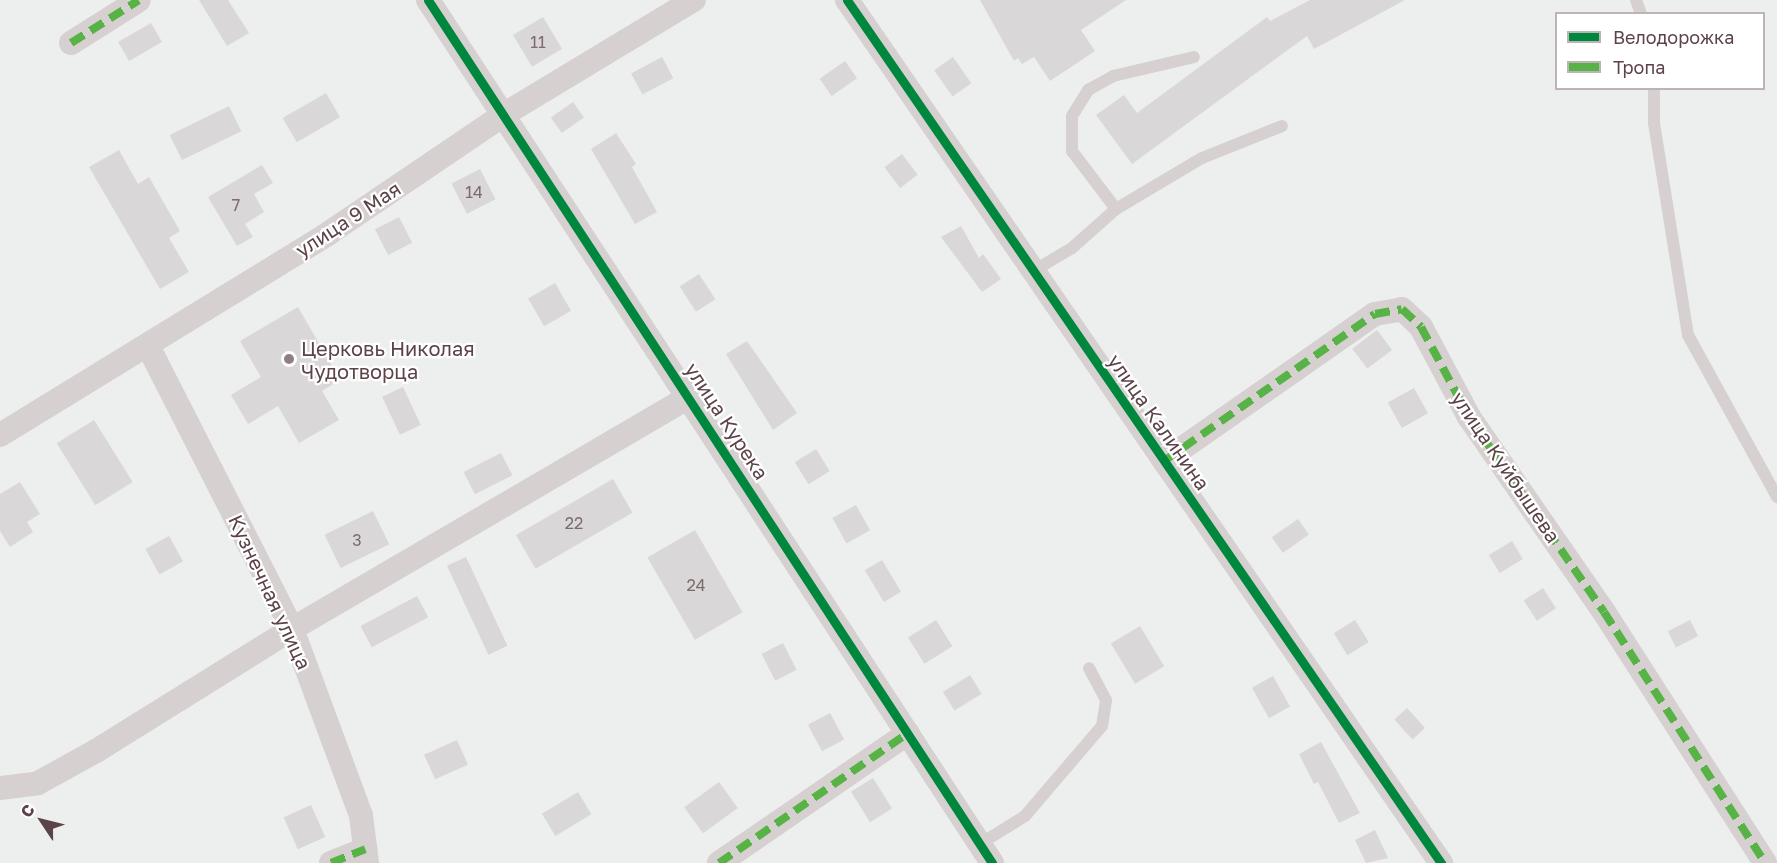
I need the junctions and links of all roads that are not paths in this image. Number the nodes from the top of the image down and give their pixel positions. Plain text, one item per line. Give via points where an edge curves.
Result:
1 (138, 0) edge
2 (428, 0) edge
3 (694, 0) edge
4 (847, 0) edge
5 (71, 43) dead end
6 (1194, 57) dead end
7 (1654, 90) edge
8 (503, 115) junction
9 (1282, 126) dead end
10 (1116, 209) junction
11 (1033, 271) junction
12 (148, 346) junction
13 (690, 396) junction
14 (0, 435) edge
15 (1164, 461) junction
16 (1777, 497) edge
17 (291, 629) junction
18 (1089, 668) dead end
19 (908, 733) junction
20 (0, 788) edge
21 (986, 853) edge
22 (366, 856) edge
23 (331, 863) edge
24 (719, 863) edge
25 (1442, 863) edge
26 (1766, 863) edge

1 - 5 street
2 - 8 street, улица Курека
3 - 8 street, улица 9 Мая
4 - 11 street, улица Калинина
6 - 10 lane via 1113,76 1088,90 1072,116 1072,151
7 - 16 lane via 1658,146 1688,335
8 - 12 street, улица 9 Мая via 329,233
8 - 13 street, улица Курека
9 - 10 lane via 1202,158
10 - 11 lane via 1072,248
11 - 15 street, улица Калинина
12 - 14 street, улица 9 Мая
12 - 17 street, Кузнечная улица
13 - 17 street
13 - 19 street, улица Курека
15 - 25 street, улица Калинина
15 - 26 street, улица Куйбышева via 1375,314 1402,309 1420,327 1468,417 1604,612
17 - 20 street via 38,783
17 - 22 street, Кузнечная улица via 361,816
18 - 21 lane via 1106,700 1102,726 1025,816
19 - 21 street, улица Курека
19 - 24 street
22 - 23 street, Кузнечная улица

